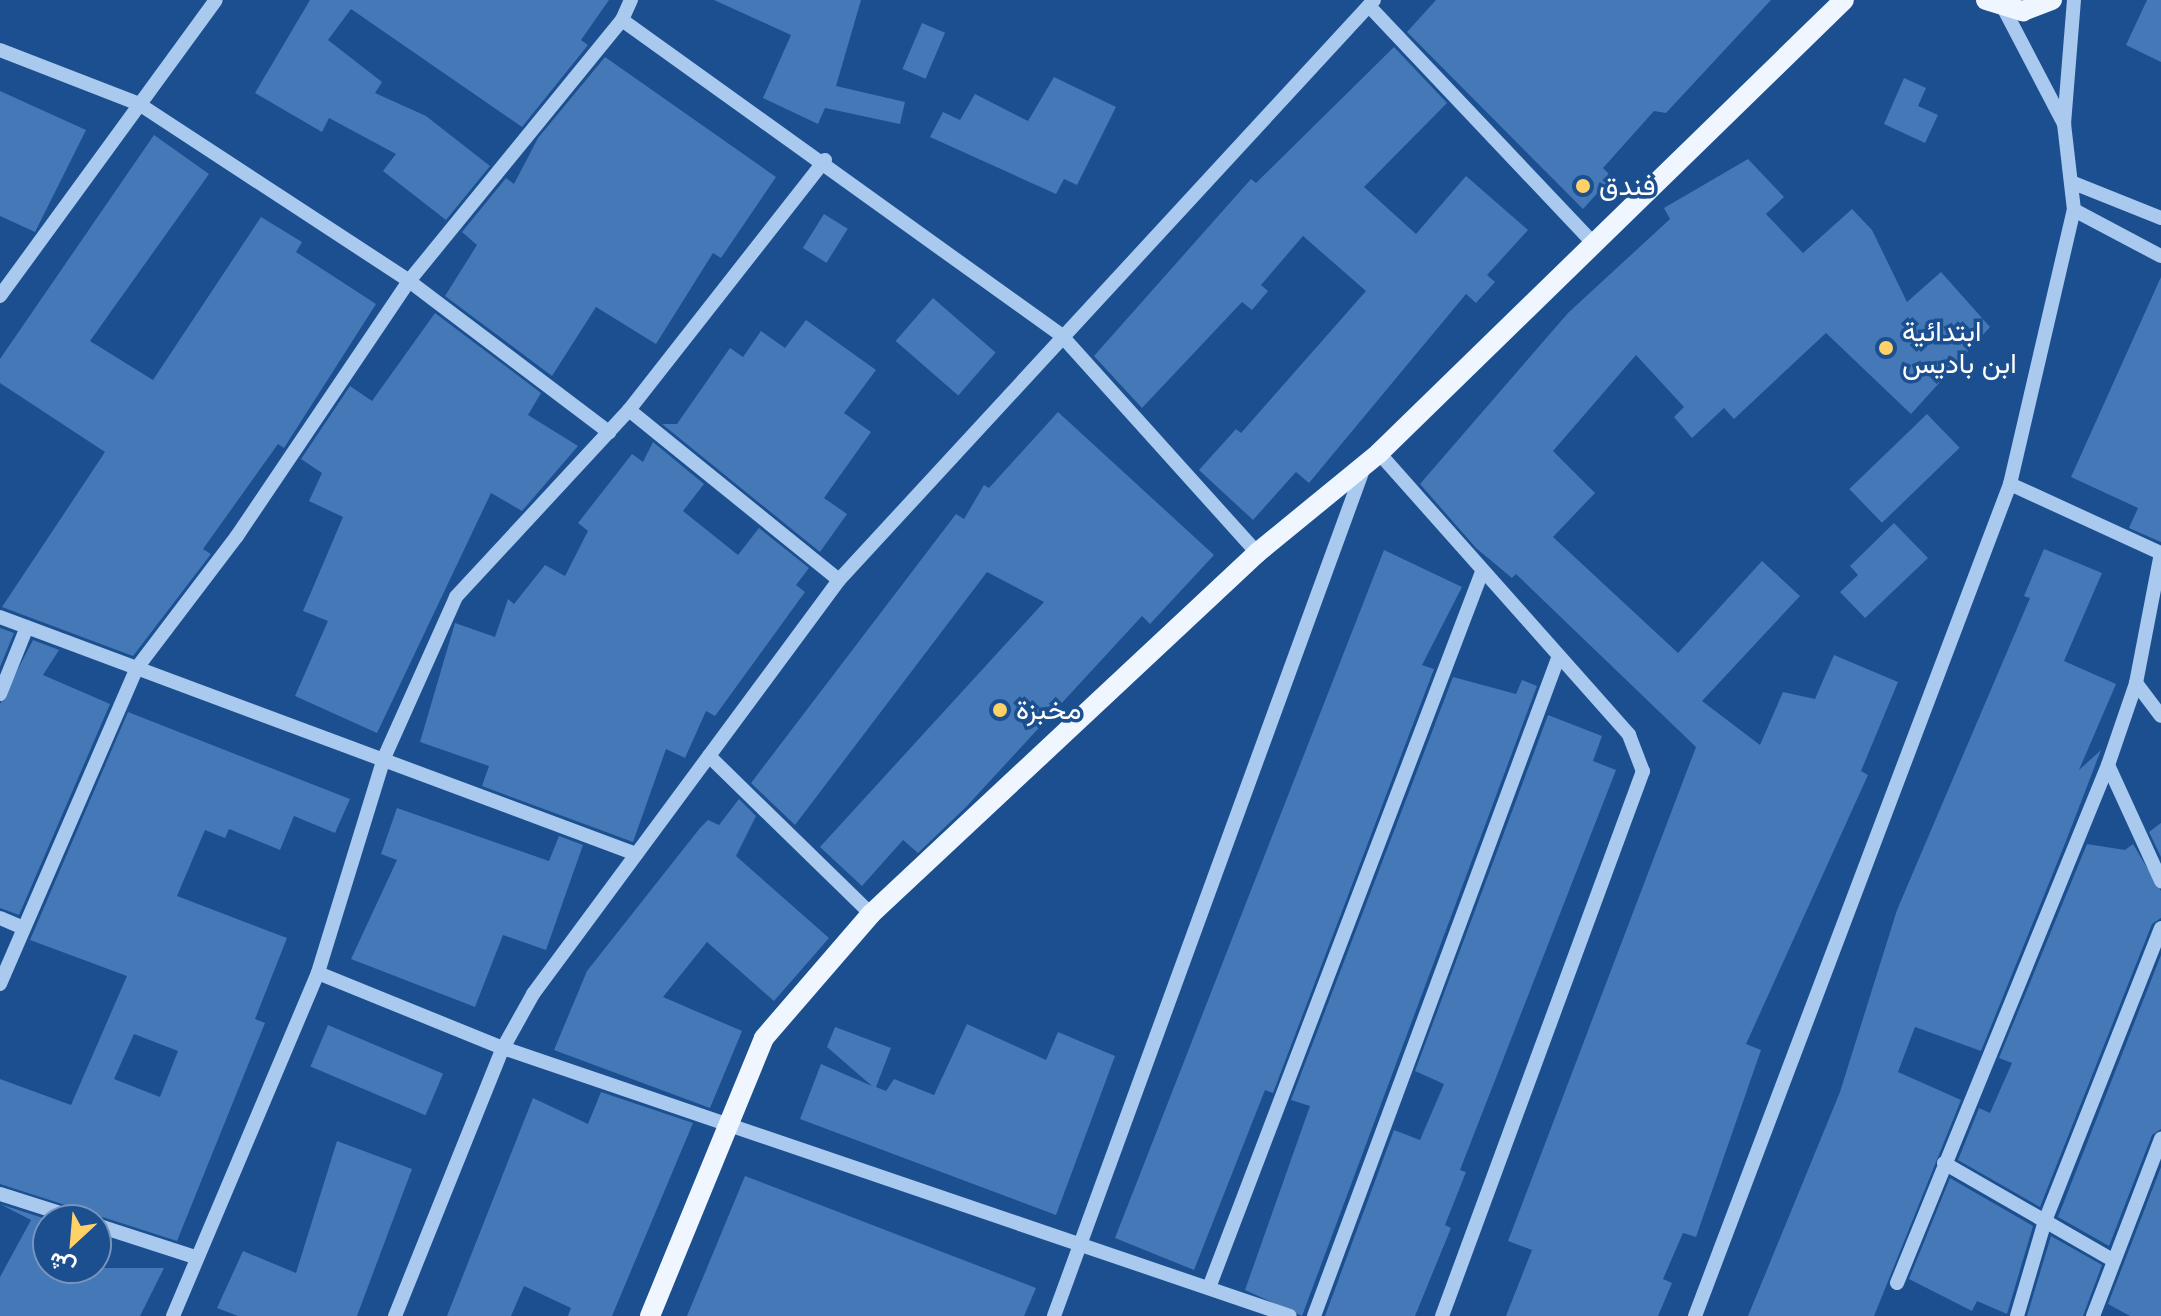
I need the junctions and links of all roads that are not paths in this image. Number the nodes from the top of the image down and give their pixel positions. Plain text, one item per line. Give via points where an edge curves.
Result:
1 (216, 0) edge
2 (631, 0) edge
3 (1844, 0) edge
4 (2052, 0) edge
5 (2074, 0) edge
6 (1371, 3) edge
7 (1995, 5) edge
8 (622, 20) junction
9 (0, 50) edge
10 (139, 104) junction
11 (2064, 124) junction
12 (825, 160) junction
13 (2071, 182) junction
14 (2074, 210) junction
15 (2161, 218) edge
16 (1591, 241) junction
17 (2161, 256) edge
18 (409, 281) junction
19 (0, 296) edge
20 (1061, 335) junction
21 (629, 410) junction
22 (609, 432) junction
23 (1372, 459) junction
24 (2010, 484) junction
25 (1257, 553) junction
26 (2161, 553) edge
27 (1482, 572) junction
28 (839, 580) junction
29 (0, 617) edge
30 (27, 627) junction
31 (1558, 658) junction
32 (136, 669) junction
33 (2136, 683) junction
34 (0, 694) edge
35 (2161, 716) edge
36 (709, 756) junction
37 (384, 758) junction
38 (2108, 765) junction
39 (636, 854) junction
40 (2161, 881) edge
41 (871, 914) junction
42 (0, 918) edge
43 (21, 927) junction
44 (2161, 928) edge
45 (318, 973) junction
46 (0, 984) edge
47 (503, 1048) junction
48 (726, 1123) junction
49 (2161, 1139) edge
50 (1944, 1163) junction
51 (0, 1194) edge
52 (32, 1204) edge
53 (2045, 1221) junction
54 (112, 1230) edge
55 (1083, 1241) junction
56 (195, 1257) junction
57 (2113, 1260) junction
58 (1897, 1283) dead end
59 (1210, 1285) junction
60 (173, 1316) edge
61 (395, 1316) edge
62 (650, 1316) edge
63 (1054, 1316) edge
64 (1290, 1316) edge
65 (1314, 1316) edge
66 (1442, 1316) edge
67 (1695, 1316) edge
68 (2017, 1316) edge
69 (2093, 1316) edge

1 - 10 street
2 - 8 street
3 - 16 main road
4 - 7 main road
5 - 11 street
6 - 16 street
6 - 20 street
7 - 11 street
8 - 12 street
8 - 18 street
9 - 10 street
10 - 18 street
10 - 19 street
11 - 13 street
12 - 20 street
12 - 21 street
13 - 14 street
13 - 15 street
14 - 17 street
14 - 24 street
16 - 23 main road
18 - 22 street
18 - 32 street via 237,536
20 - 25 street
20 - 28 street
21 - 22 street
21 - 28 street
22 - 37 street via 456,597
23 - 25 main road
23 - 27 street
23 - 55 street
24 - 26 street
24 - 67 street
25 - 41 main road
26 - 33 street
27 - 31 street
27 - 59 street
28 - 36 street
29 - 30 street
30 - 32 street
30 - 34 street
31 - 65 street
31 - 66 street via 1629,735 1643,780
32 - 37 street
32 - 43 street
33 - 35 street
33 - 38 street
36 - 39 street
36 - 41 street
37 - 39 street
37 - 45 street
38 - 40 street
38 - 50 street
39 - 47 street via 533,994
41 - 48 main road via 764,1038
42 - 43 street
43 - 46 street
44 - 53 street
45 - 47 street
45 - 56 street
47 - 48 street
47 - 61 street
48 - 55 street
48 - 62 main road
49 - 57 street
50 - 53 street
50 - 58 street
51 - 52 street
53 - 57 street
53 - 68 street
54 - 56 street
55 - 59 street
55 - 63 street
56 - 60 street
57 - 69 street
59 - 64 street

